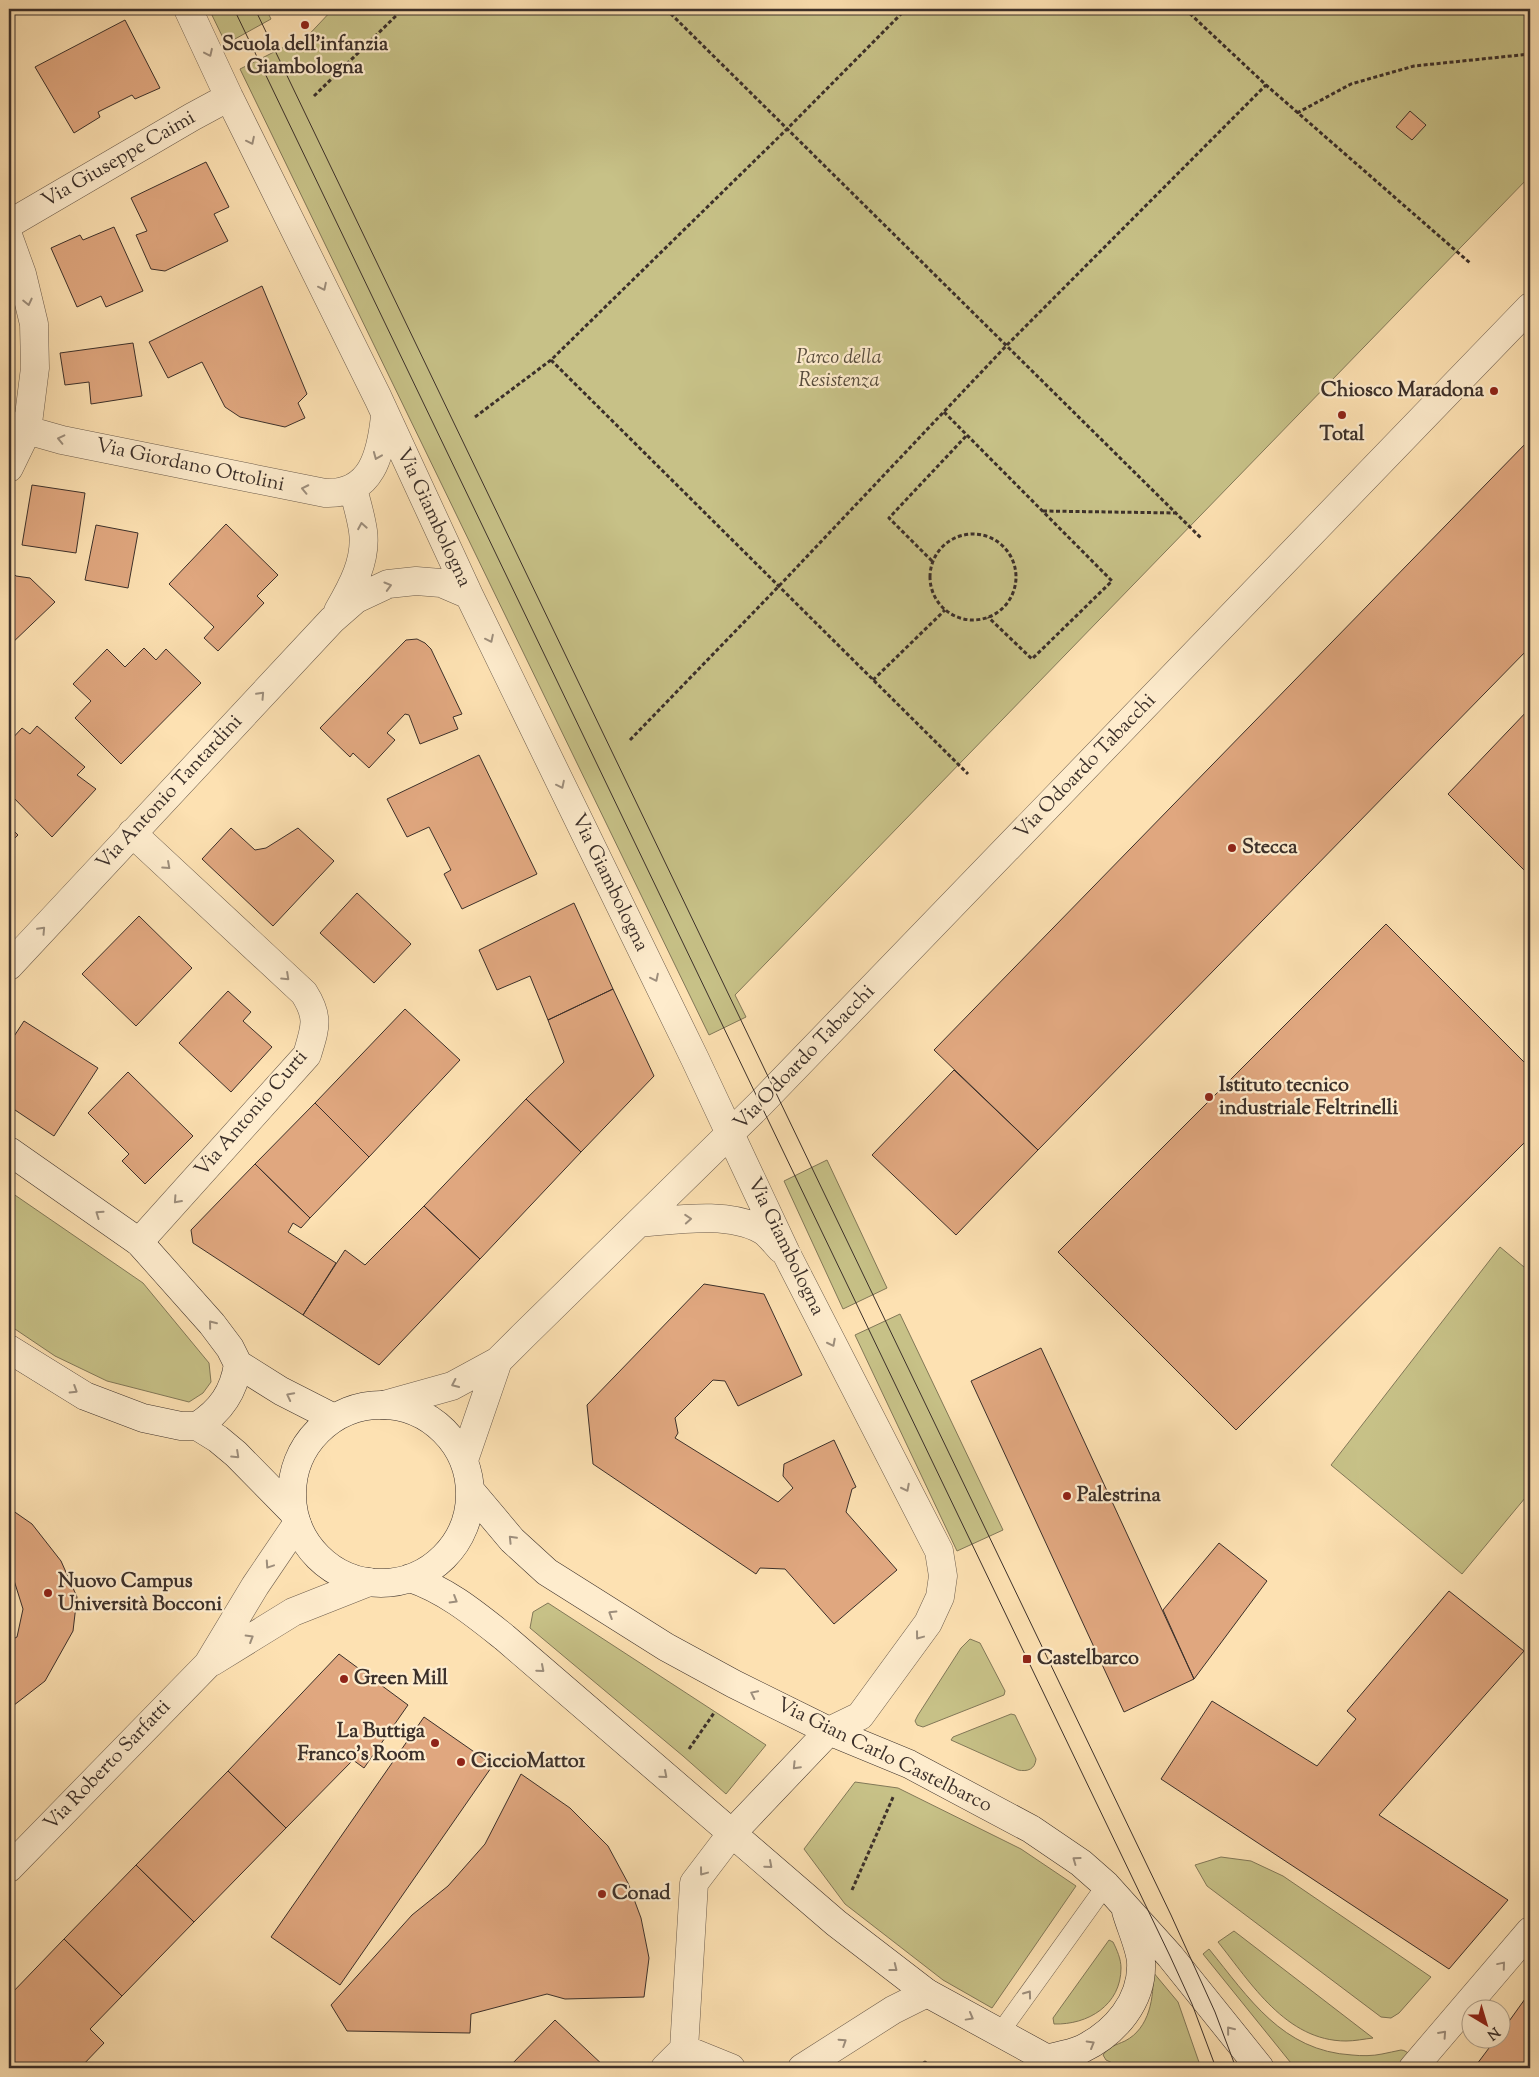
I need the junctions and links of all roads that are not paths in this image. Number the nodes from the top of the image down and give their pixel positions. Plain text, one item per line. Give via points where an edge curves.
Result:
1 (188, 9) edge
2 (229, 97) junction
3 (9, 224) edge
4 (9, 238) edge
5 (1530, 307) edge
6 (385, 416) junction
7 (18, 428) edge
8 (9, 468) edge
9 (353, 490) junction
10 (469, 595) junction
11 (332, 620) junction
12 (132, 833) junction
13 (9, 966) edge
14 (730, 1134) junction
15 (9, 1151) edge
16 (639, 1223) junction
17 (139, 1242) junction
18 (786, 1253) junction
19 (9, 1349) edge
20 (498, 1361) junction
21 (238, 1364) junction
22 (384, 1405) junction
23 (334, 1418) junction
24 (198, 1426) junction
25 (464, 1460) junction
26 (470, 1490) junction
27 (295, 1518) junction
28 (410, 1578) junction
29 (369, 1582) junction
30 (208, 1664) junction
31 (829, 1731) junction
32 (732, 1833) junction
33 (9, 1868) edge
34 (1106, 1885) junction
35 (1124, 1905) junction
36 (1530, 1931) edge
37 (927, 1993) junction
38 (1000, 2034) junction
39 (684, 2049) junction
40 (1054, 2064) edge
41 (665, 2068) edge
42 (731, 2068) edge
43 (802, 2068) edge
44 (1260, 2068) edge
45 (1413, 2068) edge

1 -> 2 street, Via Giambologna
2 - 3 street, Via Giuseppe Caimi
2 -> 6 street, Via Giambologna
4 -> 7 street via 34,324 35,368
5 - 14 street, Via Odoardo Tabacchi
6 -> 9 street via 382,443 370,473
6 - 10 street, Via Giambologna
7 - 8 street
9 -> 7 street, Via Giordano Ottolini via 325,494
11 -> 9 street, Via Antonio Tantardini via 354,583 362,555 363,532
11 -> 10 street, Via Antonio Tantardini via 356,599 388,584 441,583
10 -> 14 street, Via Giambologna
12 -> 11 street, Via Antonio Tantardini
13 -> 12 street, Via Antonio Tantardini
12 -> 17 street, Via Antonio Curti via 304,993 316,1027 307,1055
14 - 16 street, Via Odoardo Tabacchi
14 - 18 street, Via Giambologna
17 -> 15 street
16 -> 18 street via 706,1218 732,1220 762,1230
16 - 20 street, Via Odoardo Tabacchi
21 -> 17 street via 212,1324
18 -> 31 street, Via Giambologna via 939,1551 943,1576 940,1597 928,1623 860,1716
19 -> 24 street via 84,1396 143,1418
20 -> 22 street, Via Odoardo Tabacchi via 452,1386
20 - 25 street, Via Odoardo Tabacchi
23 -> 21 street
21 - 24 street via 236,1378 224,1403
22 - 23 street via 354,1409
22 - 25 street via 409,1409 429,1418 446,1432
23 - 27 street via 313,1436 299,1459 293,1481
24 -> 27 street via 236,1454
25 - 26 street
26 - 28 street via 464,1526 454,1545 439,1562
31 -> 26 street, Via Gian Carlo Castelbarco via 666,1647 566,1585 512,1540
27 - 29 street via 310,1549 326,1564 345,1575
27 -> 30 street, Via Roberto Sarfatti
28 - 29 street
28 -> 32 street via 465,1606
30 -> 29 street, Via Roberto Sarfatti via 293,1612
30 - 33 street, Via Roberto Sarfatti
31 -> 32 street
34 -> 31 street, Via Gian Carlo Castelbarco via 1031,1828 909,1764
32 -> 37 street via 836,1924
32 -> 39 street via 694,1883
34 - 35 street, Via Gian Carlo Castelbarco
38 -> 34 lane
40 -> 35 street via 1106,2035 1126,2014 1137,1990 1141,1962
44 -> 35 street, Via Gian Carlo Castelbarco via 1170,1956
45 -> 36 street
37 -> 38 street
43 -> 37 street via 893,2010
38 - 40 street
39 - 41 street
39 - 42 street

